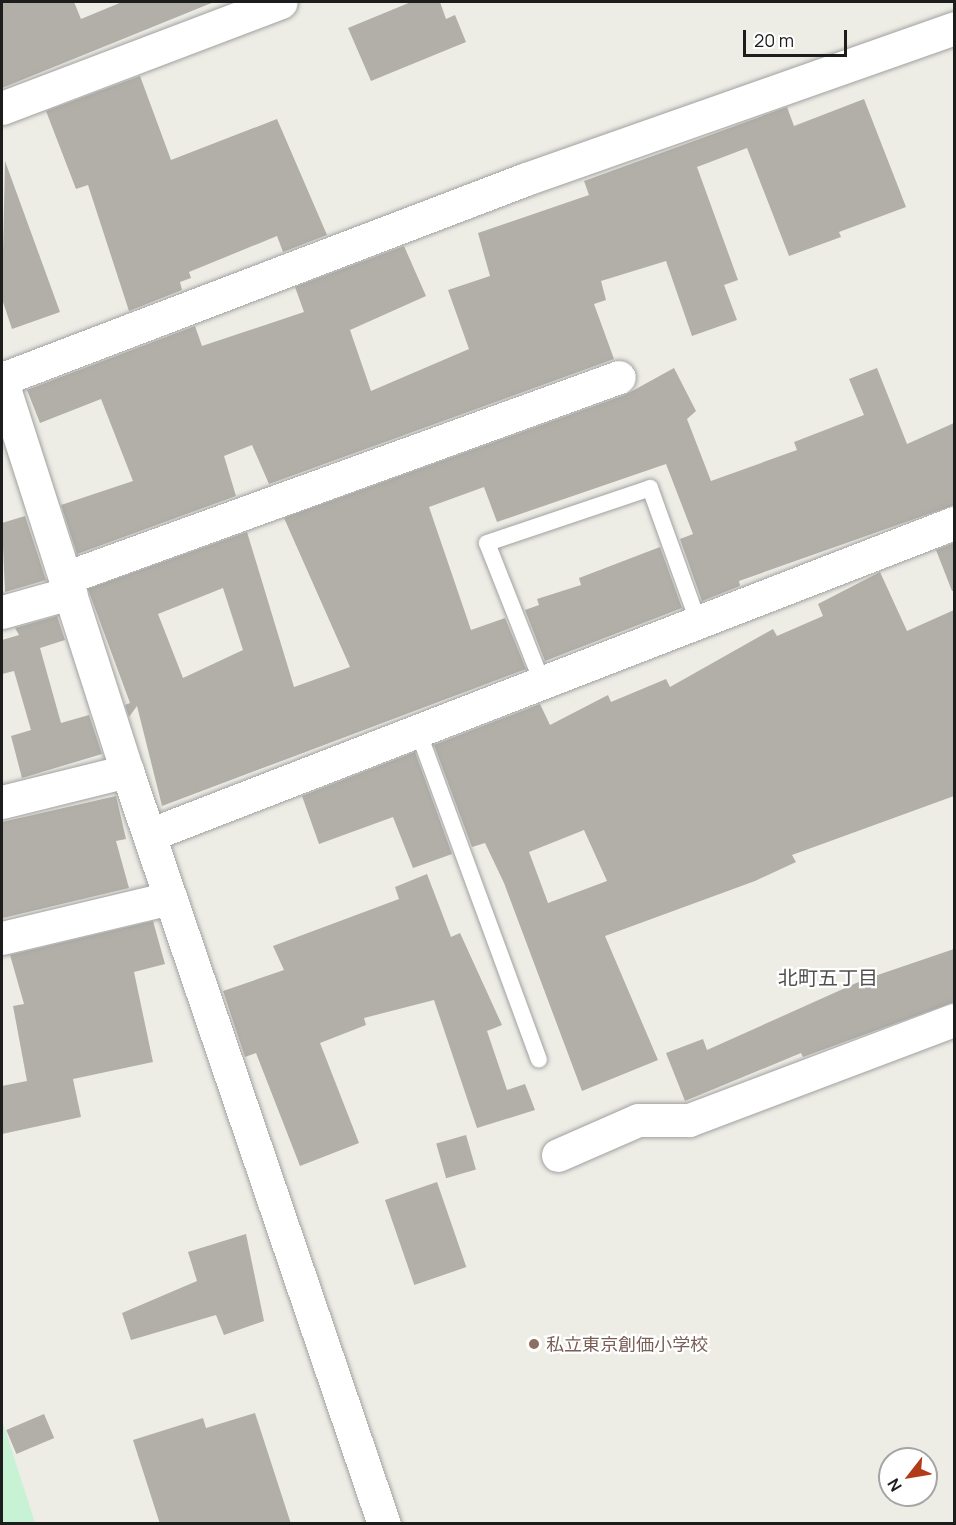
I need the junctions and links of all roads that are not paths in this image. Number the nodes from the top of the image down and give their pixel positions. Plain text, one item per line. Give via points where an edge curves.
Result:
1 (281, 2) edge
2 (954, 28) edge
3 (2, 108) edge
4 (619, 377) dead end
5 (2, 381) edge
6 (954, 523) edge
7 (67, 585) junction
8 (2, 612) edge
9 (698, 621) junction
10 (542, 682) junction
11 (418, 731) junction
12 (127, 771) junction
13 (2, 802) edge
14 (149, 835) junction
15 (170, 898) junction
16 (2, 938) edge
17 (954, 1020) edge
18 (539, 1059) dead end
19 (558, 1155) dead end
20 (384, 1524) edge

1 - 3 street
2 - 5 street via 526,179
4 - 7 street
5 - 7 street
6 - 9 street
7 - 8 street
7 - 12 street
9 - 10 street
9 - 10 lane via 650,488 487,543
10 - 11 street
11 - 14 street
11 - 18 lane
12 - 13 street
12 - 14 street
14 - 15 street
15 - 16 street
15 - 20 street
17 - 19 street via 689,1120 638,1120

